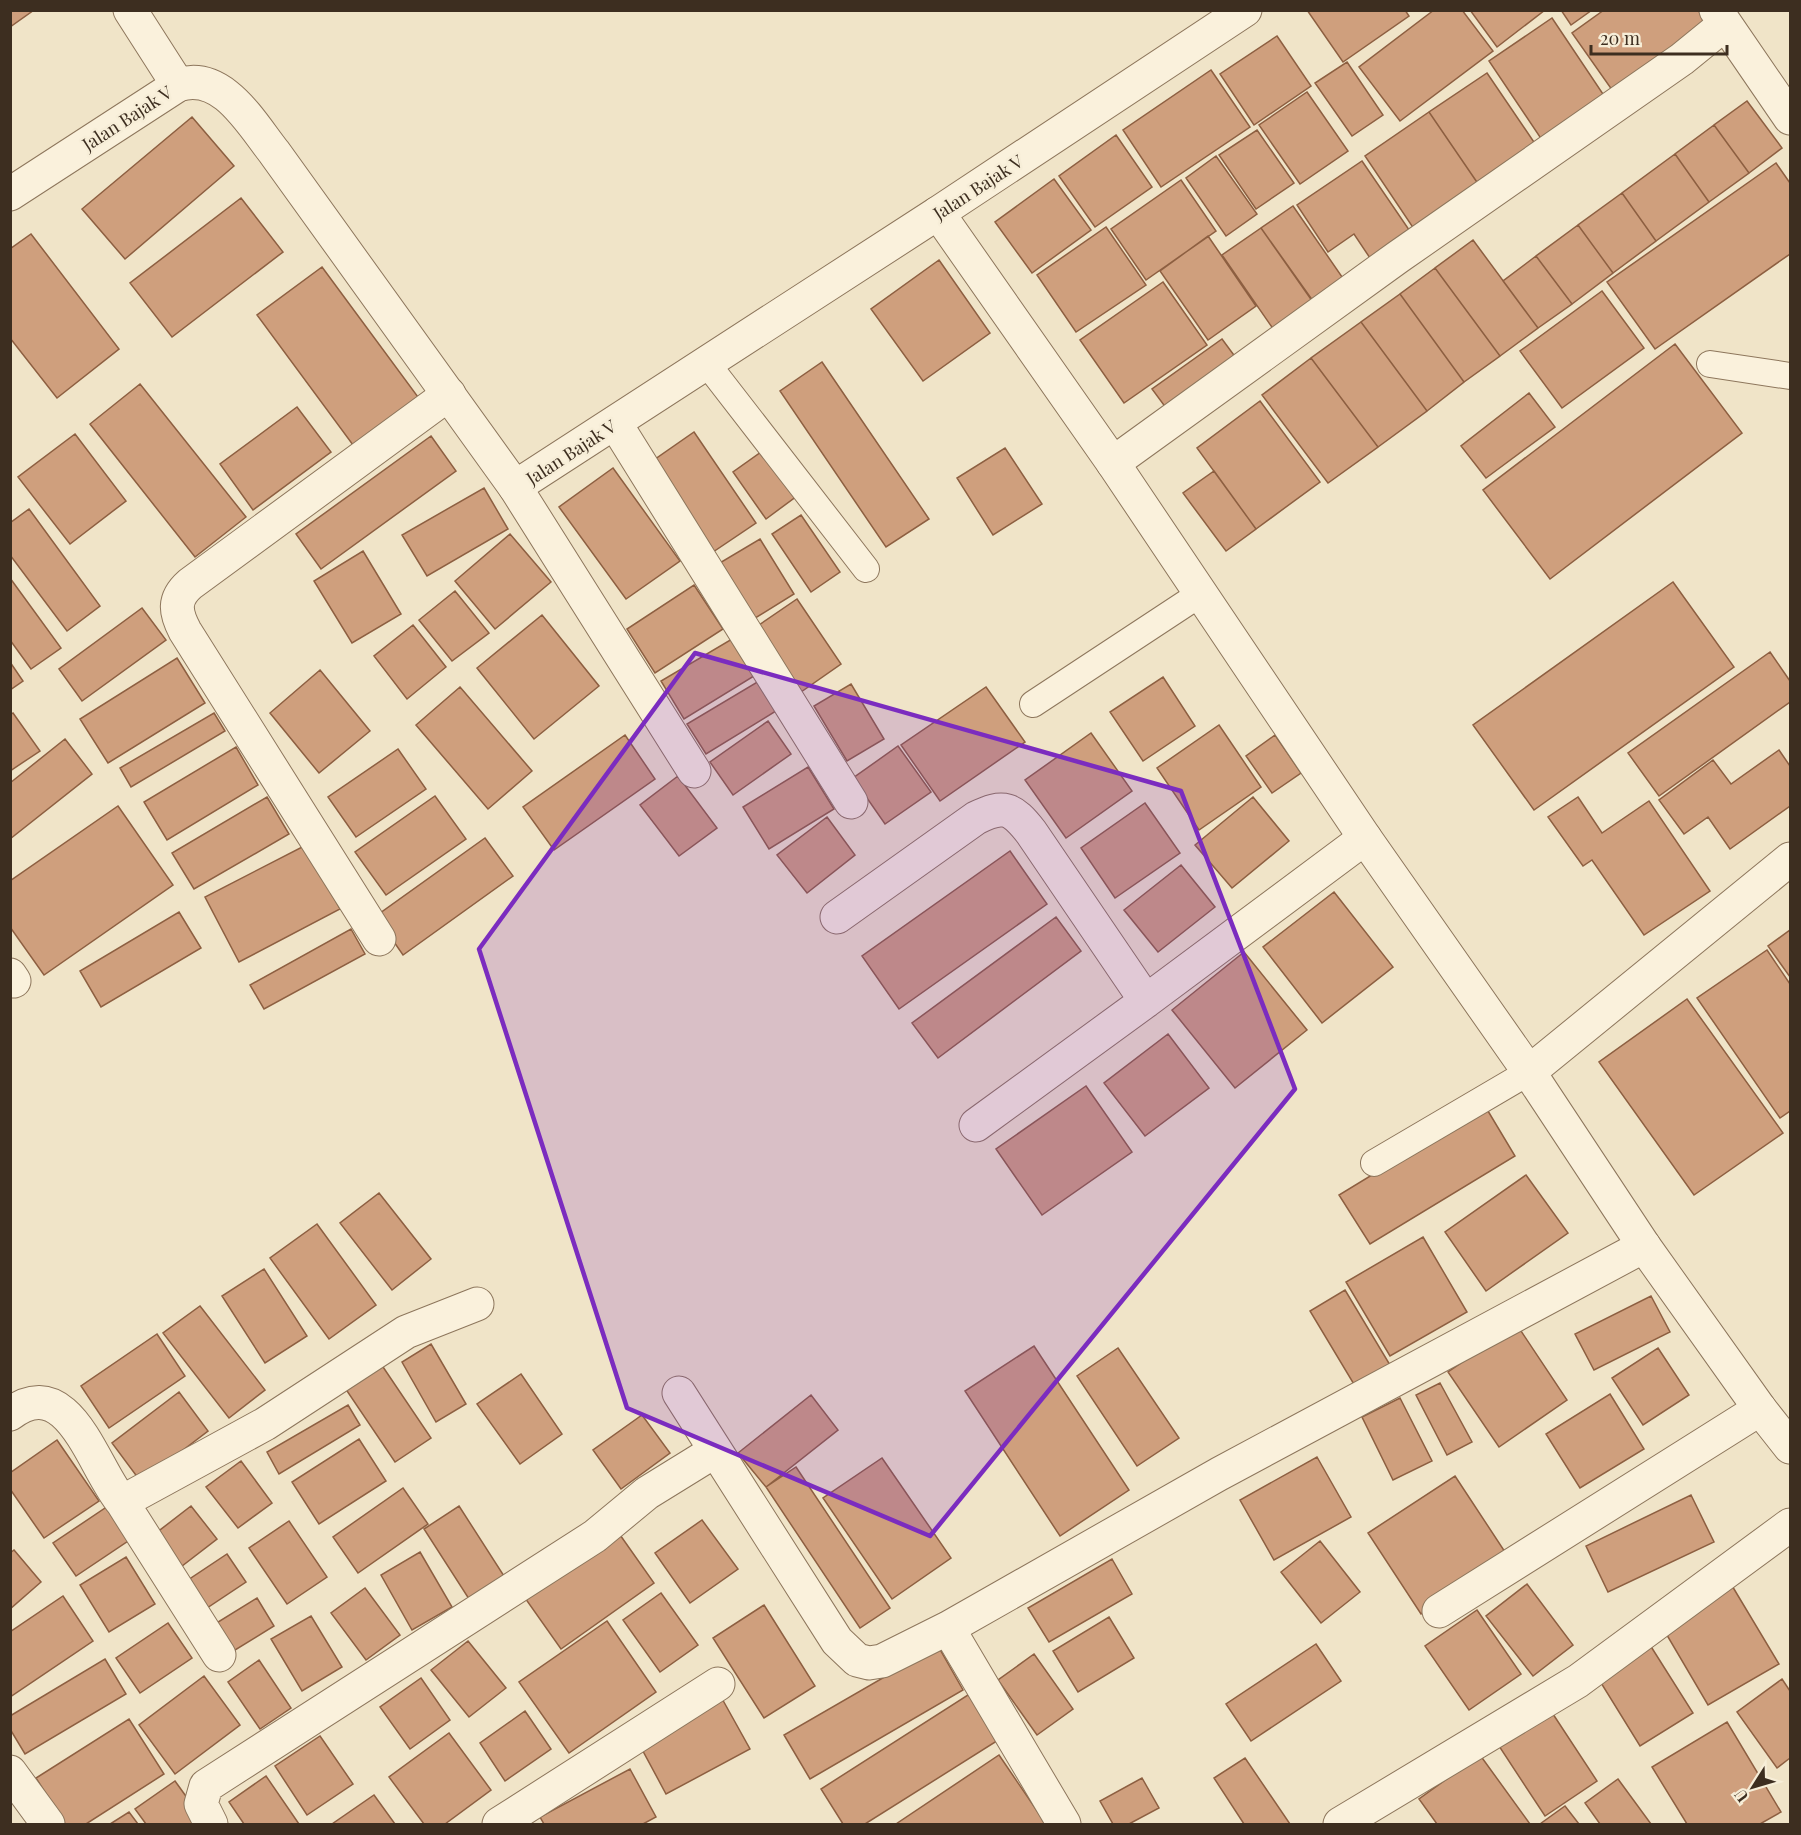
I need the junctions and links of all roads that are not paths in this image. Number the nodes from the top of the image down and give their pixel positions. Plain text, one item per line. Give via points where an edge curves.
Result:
1 (130, 10) edge
2 (1245, 10) edge
3 (1721, 17) edge
4 (178, 85) junction
5 (1791, 118) edge
6 (10, 194) edge
7 (938, 213) junction
8 (1710, 364) dead end
9 (708, 365) junction
10 (1791, 375) edge
11 (449, 394) junction
12 (615, 423) junction
13 (1113, 463) junction
14 (515, 487) junction
15 (866, 569) dead end
16 (1200, 594) junction
17 (1033, 704) dead end
18 (694, 771) dead end
19 (851, 801) dead end
20 (1365, 838) junction
21 (1791, 859) edge
22 (837, 917) dead end
23 (379, 939) dead end
24 (1146, 1001) junction
25 (1529, 1072) junction
26 (976, 1125) dead end
27 (1374, 1163) dead end
28 (1644, 1246) junction
29 (477, 1304) dead end
30 (679, 1393) dead end
31 (1760, 1409) junction
32 (10, 1414) edge
33 (1791, 1447) edge
34 (715, 1451) junction
35 (122, 1502) junction
36 (1791, 1525) edge
37 (1439, 1611) dead end
38 (948, 1628) junction
39 (219, 1655) dead end
40 (718, 1684) dead end
41 (10, 1772) edge
42 (48, 1824) edge
43 (211, 1824) edge
44 (499, 1824) edge
45 (1064, 1824) edge
46 (1340, 1824) edge

1 - 4 street
2 - 7 street, Jalan Bajak V
3 - 5 street
3 - 13 street via 1682,58
4 - 6 street, Jalan Bajak V
4 - 11 street, Jalan Bajak V via 189,81 216,87 247,117
7 - 9 street, Jalan Bajak V
7 - 13 street
8 - 10 lane
9 - 12 street, Jalan Bajak V
9 - 15 lane
11 - 14 street, Jalan Bajak V
11 - 23 street via 190,584 178,598 176,610 185,632
12 - 14 street, Jalan Bajak V
12 - 19 street
13 - 16 street
14 - 18 street
16 - 17 lane
16 - 20 street
20 - 24 street
20 - 25 street
21 - 25 street
22 - 24 street via 976,818 1004,809 1013,812 1031,832
24 - 26 street
25 - 27 lane
25 - 28 street
28 - 31 street
28 - 38 street via 1219,1474
29 - 35 street via 406,1332 265,1424
30 - 34 street
31 - 33 street
31 - 37 street
32 - 35 street via 29,1402 57,1406 70,1419
34 - 38 street via 837,1641 857,1660 882,1661
34 - 43 street via 647,1493 595,1536 206,1786 201,1804
35 - 39 street
36 - 46 street via 1578,1681
38 - 45 street
40 - 44 street
41 - 42 street

